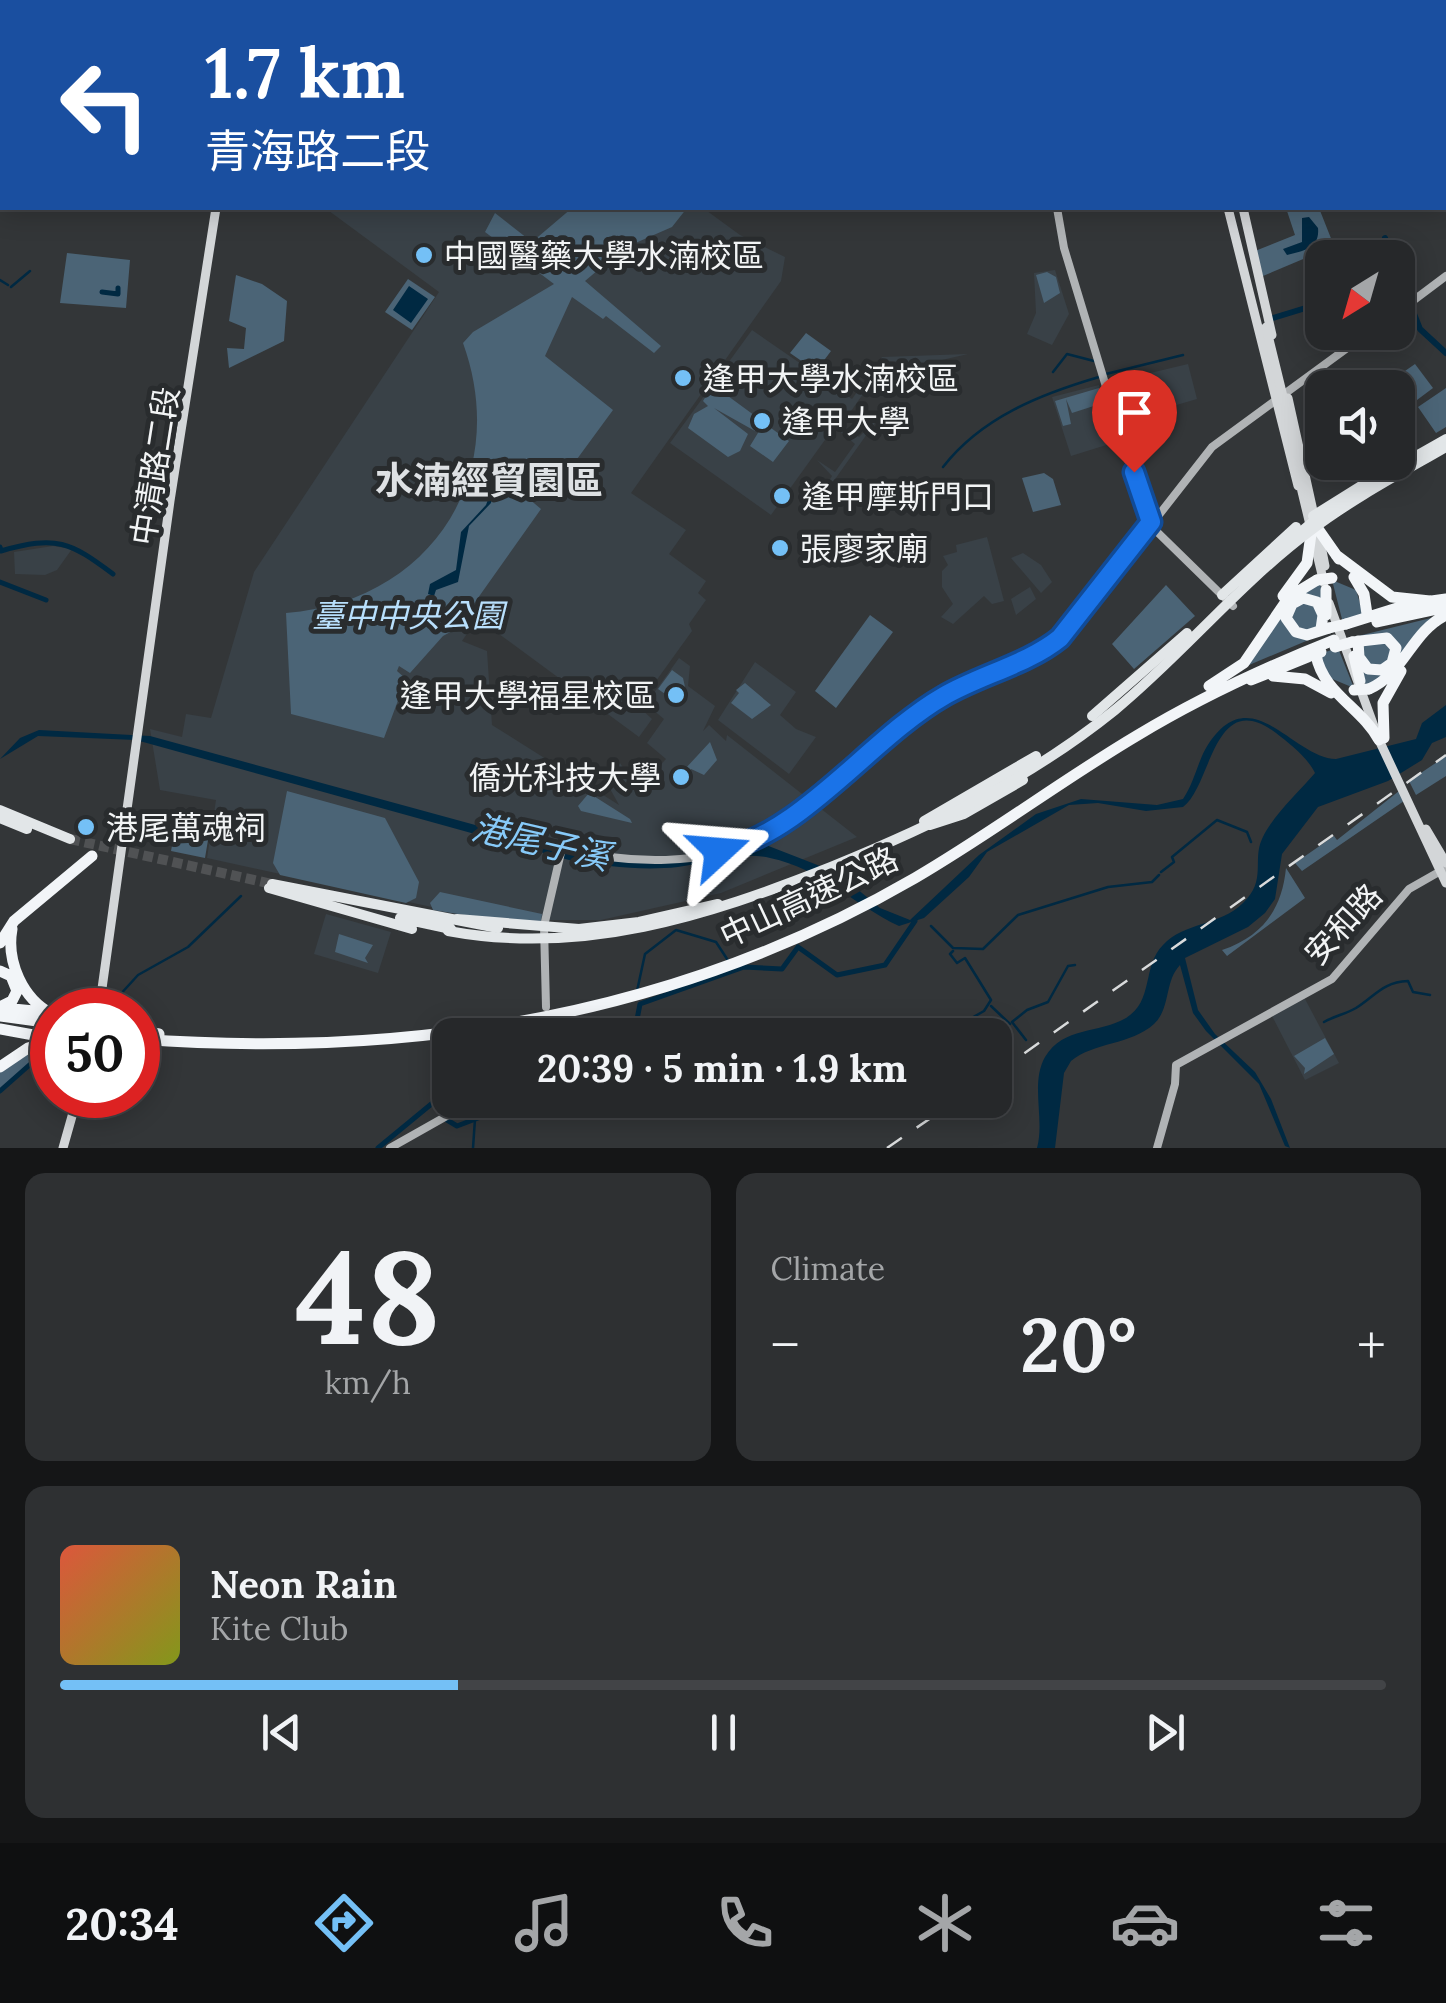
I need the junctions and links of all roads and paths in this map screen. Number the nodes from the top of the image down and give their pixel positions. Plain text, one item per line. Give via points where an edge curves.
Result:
1 (219, 210) edge
2 (1059, 210) edge
3 (1235, 210) edge
4 (1236, 210) edge
5 (1446, 276) edge
6 (1415, 299) edge
7 (1263, 331) junction
8 (1344, 350) edge
9 (1286, 392) junction
10 (1274, 399) junction
11 (1446, 439) edge
12 (1446, 448) edge
13 (1373, 480) edge
14 (1397, 480) edge
15 (1350, 502) dead end
16 (1151, 522) junction
17 (1312, 528) junction
18 (1284, 548) dead end
19 (1336, 555) junction
20 (1325, 566) junction
21 (1325, 582) junction
22 (1222, 595) junction
23 (1446, 599) edge
24 (1238, 600) joint
25 (1430, 601) junction
26 (1446, 611) edge
27 (1187, 634) junction
28 (1329, 634) junction
29 (1351, 636) junction
30 (1416, 640) junction
31 (1260, 646) junction
32 (1180, 650) junction
33 (1317, 654) junction
34 (1264, 677) junction
35 (1361, 687) junction
36 (1354, 708) junction
37 (1173, 711) junction
38 (1092, 716) dead end
39 (1106, 720) dead end
40 (1382, 739) junction
41 (1036, 756) dead end
42 (1023, 780) dead end
43 (0, 812) edge
44 (927, 823) junction
45 (1443, 869) edge
46 (270, 886) junction
47 (1446, 887) edge
48 (407, 907) dead end
49 (854, 907) junction
50 (442, 915) dead end
51 (14, 919) junction
52 (582, 933) junction
53 (0, 937) edge
54 (0, 970) edge
55 (104, 988) edge
56 (30, 996) edge
57 (546, 1007) dead end
58 (30, 1017) edge
59 (0, 1020) edge
60 (30, 1023) edge
61 (30, 1031) edge
62 (160, 1035) edge
63 (160, 1035) edge
64 (30, 1047) edge
65 (0, 1064) edge
66 (74, 1118) edge
67 (444, 1118) edge
68 (66, 1148) edge
69 (390, 1148) edge
70 (1157, 1148) edge

1 - 55 main road, 中清路二段
2 - 16 main road via 1064,248
3 - 7 main road
4 - 9 main road
5 - 6 main road
7 - 10 main road
7 - 17 main road, bridge
8 - 9 main road
9 - 10 main road
9 - 17 main road
10 - 16 main road via 1201,458
10 - 17 main road
11 - 17 highway, bridge
12 - 17 highway, bridge
13 - 17 highway, bridge
14 - 17 highway, bridge
15 - 17 highway via 1322,520 1320,531
16 - 22 main road
16 - 57 main road via 1050,646 920,711 763,837 675,858 562,848 544,926
17 - 18 highway
17 - 19 highway
17 - 20 main road
17 - 20 main road
17 - 21 main road
17 - 22 highway, bridge
17 - 24 highway, bridge
17 - 27 highway, bridge
17 - 31 highway via 1306,563
17 - 32 highway, bridge
19 - 21 highway via 1362,589 1366,615 1359,591
19 - 25 highway via 1386,594
20 - 35 main road
21 - 28 highway
21 - 31 highway via 1289,597
21 - 40 main road via 1345,656
22 - 24 main road
23 - 25 highway
25 - 29 highway
26 - 29 highway
26 - 30 highway
27 - 38 highway
27 - 44 highway, bridge via 1085,726
28 - 29 highway, bridge
28 - 29 highway, bridge
28 - 33 highway
28 - 37 highway, 中山高速公路
29 - 35 highway
30 - 35 highway via 1399,668
30 - 40 highway via 1382,703
31 - 37 highway
32 - 39 highway, bridge
32 - 44 highway, bridge via 1116,709 1048,758 982,801
33 - 34 highway
33 - 35 highway via 1330,680
33 - 36 highway via 1327,683
34 - 36 highway via 1305,679
34 - 37 highway
35 - 40 main road
36 - 40 highway
37 - 49 highway, 中山高速公路
40 - 45 main road
41 - 44 highway, bridge
42 - 44 highway, bridge via 964,814
43 - 43 highway via 35,832 69,841 52,833
44 - 52 highway, bridge via 719,910 644,929
45 - 47 main road
45 - 70 main road, 安和路 via 1406,893 1337,975 1176,1066
46 - 48 highway
46 - 52 highway, bridge via 451,929
46 - 52 highway, bridge via 417,930 526,940
49 - 62 highway, 中山高速公路 via 731,966 546,1020 340,1044
49 - 63 highway, 中山高速公路 via 716,966 548,1013 343,1039
50 - 52 highway, bridge
51 - 51 highway via 89,856 66,872
51 - 53 highway
51 - 56 highway via 10,950
54 - 59 highway via 17,991
58 - 59 highway
59 - 60 highway
59 - 61 highway
59 - 65 highway via 7,1049
64 - 65 highway
66 - 68 main road
67 - 69 main road

